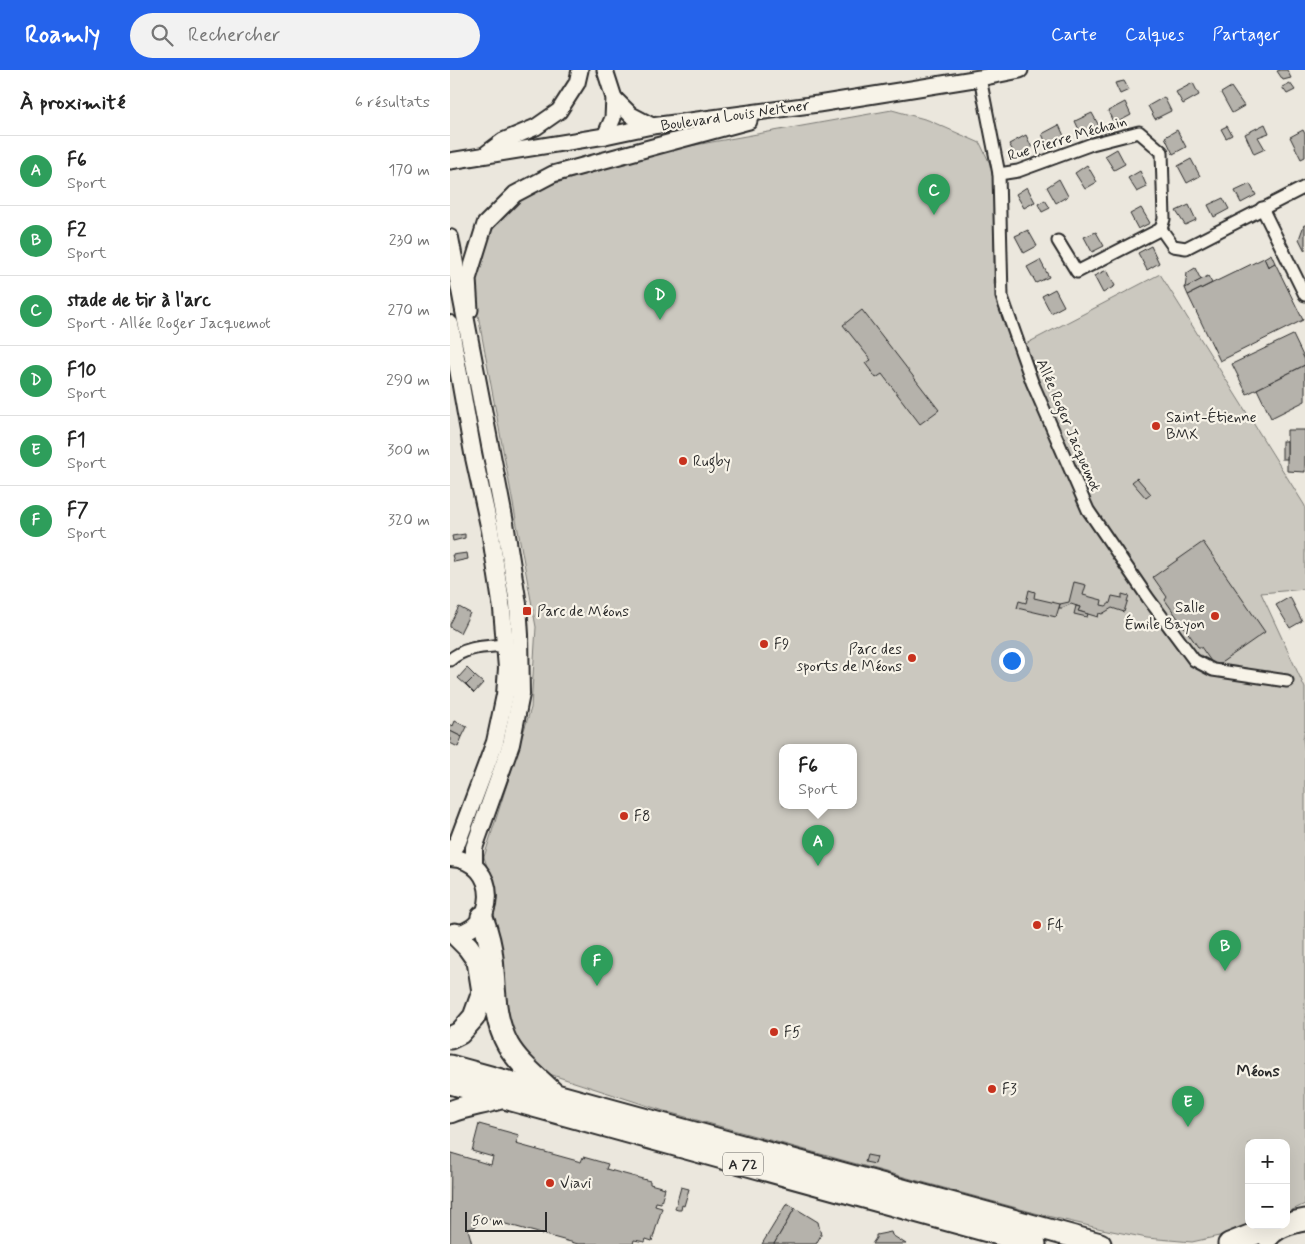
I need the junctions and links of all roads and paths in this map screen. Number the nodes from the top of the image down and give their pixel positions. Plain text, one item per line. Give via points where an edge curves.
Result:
1 (580, 70) edge
2 (605, 70) edge
3 (1020, 70) edge
4 (980, 78) junction
5 (614, 98) junction
6 (818, 104) junction
7 (652, 126) junction
8 (604, 136) junction
9 (478, 156) junction
10 (450, 161) edge
11 (999, 174) junction
12 (1305, 187) edge
13 (1262, 208) junction
14 (1162, 229) junction
15 (450, 238) edge
16 (1058, 241) dead end
17 (1305, 295) edge
18 (450, 324) edge
19 (472, 356) junction
20 (506, 645) junction
21 (450, 660) edge
22 (1287, 681) dead end
23 (450, 853) edge
24 (450, 858) edge
25 (474, 866) junction
26 (482, 917) junction
27 (453, 934) edge
28 (450, 1038) edge
29 (450, 1066) edge
30 (450, 1083) edge
31 (556, 1095) junction
32 (502, 1098) junction
33 (450, 1112) edge
34 (1305, 1214) edge
35 (1290, 1220) edge
36 (1305, 1220) edge
37 (1267, 1229) edge
38 (1035, 1244) edge
39 (1100, 1244) edge
40 (1230, 1244) edge
41 (1264, 1244) edge

1 - 9 street via 577,83 559,111 536,127
2 - 5 street
3 - 4 street, Boulevard Louis Neltner
4 - 6 street, Boulevard Louis Neltner
4 - 11 street, Allée Roger Jacquemot
5 - 7 street via 631,115
5 - 8 street via 614,118
6 - 7 street, Boulevard Louis Neltner
6 - 19 street via 553,174 515,194 485,224 468,279
7 - 8 street, Boulevard Louis Neltner
8 - 9 street, Boulevard Louis Neltner
9 - 10 street, Boulevard Louis Neltner
11 - 14 street, Rue Pierre Méchain via 1018,171 1092,144 1139,132 1162,152
11 - 22 street, Allée Roger Jacquemot via 1002,297 1032,382 1088,510 1194,660 1213,670
12 - 13 street
13 - 14 street via 1186,248 1173,246
13 - 17 street
14 - 16 street via 1077,272
15 - 19 main road
18 - 20 main road via 490,530
19 - 25 main road via 518,604 521,694 511,744 474,848
20 - 21 street via 477,647 458,653
20 - 23 main road via 505,695 495,742 458,841
24 - 25 main road
25 - 26 main road via 487,884 489,896
26 - 27 main road via 466,931
26 - 31 highway via 492,957 498,1022 508,1045
27 - 28 highway via 478,961 483,992 474,1017 460,1033
29 - 31 highway, A 72
30 - 32 highway, A 72
31 - 39 highway, A 72
32 - 33 highway
32 - 38 highway, A 72
34 - 35 highway
36 - 41 highway via 1270,1234
37 - 40 highway

